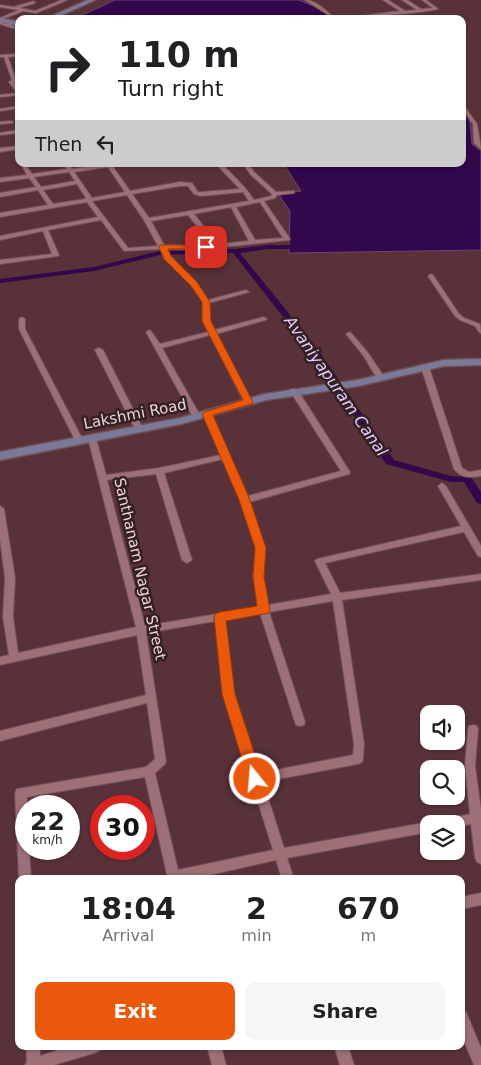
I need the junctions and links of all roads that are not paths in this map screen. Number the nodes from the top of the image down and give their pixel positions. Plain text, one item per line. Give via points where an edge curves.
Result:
1 (20, 0) edge
2 (40, 0) edge
3 (65, 0) edge
4 (92, 0) edge
5 (307, 0) edge
6 (385, 0) edge
7 (404, 0) edge
8 (424, 0) edge
9 (0, 2) edge
10 (5, 2) dead end
11 (34, 2) junction
12 (0, 6) edge
13 (14, 9) junction
14 (23, 10) junction
15 (420, 11) junction
16 (35, 12) junction
17 (404, 13) junction
18 (29, 15) edge
19 (57, 15) edge
20 (330, 15) edge
21 (382, 15) edge
22 (0, 21) edge
23 (15, 21) edge
24 (9, 24) junction
25 (15, 24) edge
26 (15, 26) edge
27 (2, 55) edge
28 (15, 55) edge
29 (15, 88) edge
30 (15, 94) edge
31 (0, 96) edge
32 (15, 108) edge
33 (0, 110) edge
34 (466, 110) edge
35 (11, 122) dead end
36 (0, 123) edge
37 (15, 132) edge
38 (0, 134) edge
39 (481, 147) edge
40 (15, 149) edge
41 (0, 150) edge
42 (25, 167) edge
43 (68, 167) edge
44 (90, 167) edge
45 (111, 167) edge
46 (221, 167) edge
47 (248, 167) edge
48 (71, 170) junction
49 (31, 175) junction
50 (0, 180) edge
51 (79, 182) junction
52 (39, 188) junction
53 (244, 190) junction
54 (128, 192) junction
55 (292, 192) dead end
56 (275, 194) junction
57 (0, 195) edge
58 (89, 199) junction
59 (261, 200) junction
60 (253, 202) junction
61 (50, 206) junction
62 (233, 206) junction
63 (190, 213) junction
64 (0, 215) edge
65 (102, 218) junction
66 (148, 220) junction
67 (45, 229) junction
68 (0, 238) edge
69 (253, 242) junction
70 (216, 246) junction
71 (163, 247) junction
72 (0, 262) edge
73 (431, 276) dead end
74 (246, 292) dead end
75 (206, 302) junction
76 (22, 319) dead end
77 (264, 319) dead end
78 (481, 331) edge
79 (149, 332) dead end
80 (212, 332) junction
81 (349, 334) dead end
82 (158, 347) junction
83 (99, 350) dead end
84 (481, 362) edge
85 (425, 367) junction
86 (381, 378) junction
87 (294, 391) junction
88 (248, 402) junction
89 (202, 415) junction
90 (139, 429) junction
91 (92, 438) junction
92 (79, 440) junction
93 (0, 456) edge
94 (226, 456) junction
95 (159, 471) junction
96 (481, 473) edge
97 (102, 478) junction
98 (442, 486) dead end
99 (245, 500) junction
100 (0, 509) edge
101 (466, 528) junction
102 (481, 554) edge
103 (187, 560) dead end
104 (481, 576) edge
105 (337, 597) junction
106 (264, 610) junction
107 (220, 617) junction
108 (141, 630) junction
109 (14, 658) junction
110 (0, 661) edge
111 (152, 698) junction
112 (300, 722) dead end
113 (473, 729) dead end
114 (0, 736) edge
115 (149, 771) junction
116 (255, 779) junction
117 (476, 818) junction
118 (465, 820) edge
119 (420, 829) edge
120 (280, 854) junction
121 (481, 858) edge
122 (25, 875) edge
123 (173, 875) edge
124 (187, 875) edge
125 (287, 875) edge
126 (481, 900) edge
127 (465, 902) edge
128 (465, 1026) edge
129 (33, 1050) edge
130 (81, 1050) edge
131 (215, 1050) edge
132 (342, 1050) edge
133 (481, 1064) edge
134 (33, 1065) edge
135 (219, 1065) edge
136 (346, 1065) edge

1 - 11 street
2 - 11 street
3 - 16 street
4 - 19 street
5 - 20 street
6 - 17 street
7 - 15 street
8 - 15 street via 436,9
9 - 10 street
11 - 13 street
12 - 13 street
13 - 14 street
14 - 16 street
14 - 22 street
15 - 17 street
16 - 18 street
17 - 21 street
22 - 24 street
23 - 24 street
24 - 25 street
24 - 26 street
27 - 28 street
27 - 29 street
30 - 31 street
32 - 33 street
34 - 39 street via 475,124 477,143
35 - 36 street
37 - 38 street
40 - 41 street
42 - 49 street
43 - 48 street
44 - 48 street
45 - 54 street
46 - 53 street
47 - 56 street
48 - 49 street
48 - 51 street
49 - 50 street
49 - 52 street
51 - 52 street
51 - 58 street
52 - 57 street
52 - 61 street
53 - 54 street via 201,194 187,183
53 - 60 street
54 - 58 street
54 - 66 street
55 - 56 street
56 - 59 street
58 - 61 street
58 - 65 street
59 - 60 street
59 - 69 street via 287,239
60 - 62 street
61 - 64 street
62 - 63 street
62 - 69 street
63 - 66 street
63 - 70 street
65 - 67 street
65 - 71 street via 126,250
66 - 71 street
67 - 68 street
67 - 72 street via 56,254
69 - 70 street
70 - 71 street
71 - 75 street via 167,257 194,284
73 - 78 street via 457,314 478,325
74 - 75 street
75 - 80 street via 206,321
76 - 92 street via 22,329
77 - 80 street
79 - 82 street
80 - 82 street
80 - 88 street
81 - 86 street
82 - 89 street
83 - 90 street
84 - 85 street, Lakshmi Road
85 - 86 street, Lakshmi Road
85 - 96 street via 458,469 469,475
86 - 87 street, Lakshmi Road
87 - 88 street, Lakshmi Road
87 - 99 street via 346,472
88 - 89 street, Lakshmi Road
89 - 90 street, Lakshmi Road
89 - 94 street
90 - 91 street, Lakshmi Road
91 - 92 street, Lakshmi Road
91 - 97 street, Santhanam Nagar Street
92 - 93 street, Lakshmi Road
94 - 95 street
94 - 99 street
95 - 97 street
95 - 103 street
97 - 108 street, Santhanam Nagar Street
98 - 101 street
99 - 106 street via 261,548 258,577
100 - 109 street via 10,578 8,617
101 - 102 street
101 - 105 street via 320,561
104 - 105 street
105 - 106 street
105 - 116 street via 359,744 358,759
106 - 107 street
106 - 112 street
107 - 108 street
107 - 116 street via 228,694
108 - 109 street
108 - 111 street, Santhanam Nagar Street
109 - 110 street
111 - 114 street
111 - 115 street, Santhanam Nagar Street via 161,762
113 - 117 street via 470,766
115 - 122 street via 20,793
115 - 123 street
116 - 120 street
117 - 118 street
117 - 121 street
119 - 120 street
120 - 124 street
120 - 125 street
126 - 127 street
128 - 133 street
129 - 134 street
130 - 134 street
131 - 135 street
132 - 136 street

